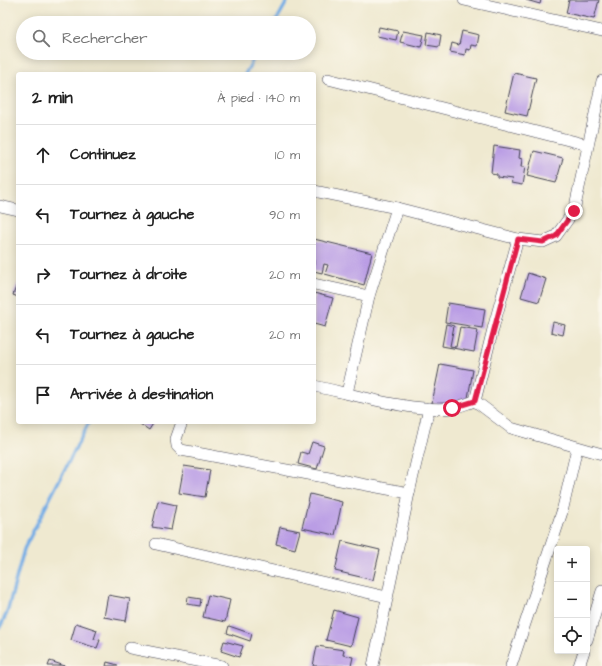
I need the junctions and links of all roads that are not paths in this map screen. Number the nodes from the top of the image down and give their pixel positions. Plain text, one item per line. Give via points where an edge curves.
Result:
1 (464, 0) edge
2 (602, 31) edge
3 (328, 79) dead end
4 (602, 81) edge
5 (588, 145) junction
6 (316, 191) edge
7 (0, 206) edge
8 (397, 208) junction
9 (16, 210) edge
10 (518, 239) junction
11 (316, 284) edge
12 (369, 296) junction
13 (316, 386) edge
14 (347, 393) junction
15 (475, 401) junction
16 (429, 408) junction
17 (181, 424) edge
18 (577, 448) junction
19 (602, 454) edge
20 (408, 493) junction
21 (156, 544) dead end
22 (602, 591) edge
23 (387, 598) junction
24 (590, 630) edge
25 (130, 648) dead end
26 (583, 654) edge
27 (222, 666) edge
28 (373, 666) edge
29 (511, 666) edge
30 (579, 666) edge

1 - 2 street
3 - 5 street
4 - 5 street
5 - 10 street via 574,211 565,226 556,236 543,242
6 - 8 street
7 - 9 street
8 - 10 street
8 - 12 street
10 - 15 street
11 - 12 street
12 - 14 street
13 - 14 street
14 - 16 street
15 - 16 street via 452,408
15 - 18 street via 511,428
16 - 20 street
17 - 20 street via 176,439 181,450
18 - 19 street
18 - 29 street via 562,512
20 - 23 street
21 - 23 street
22 - 24 street
23 - 28 street
25 - 27 street
26 - 30 street

